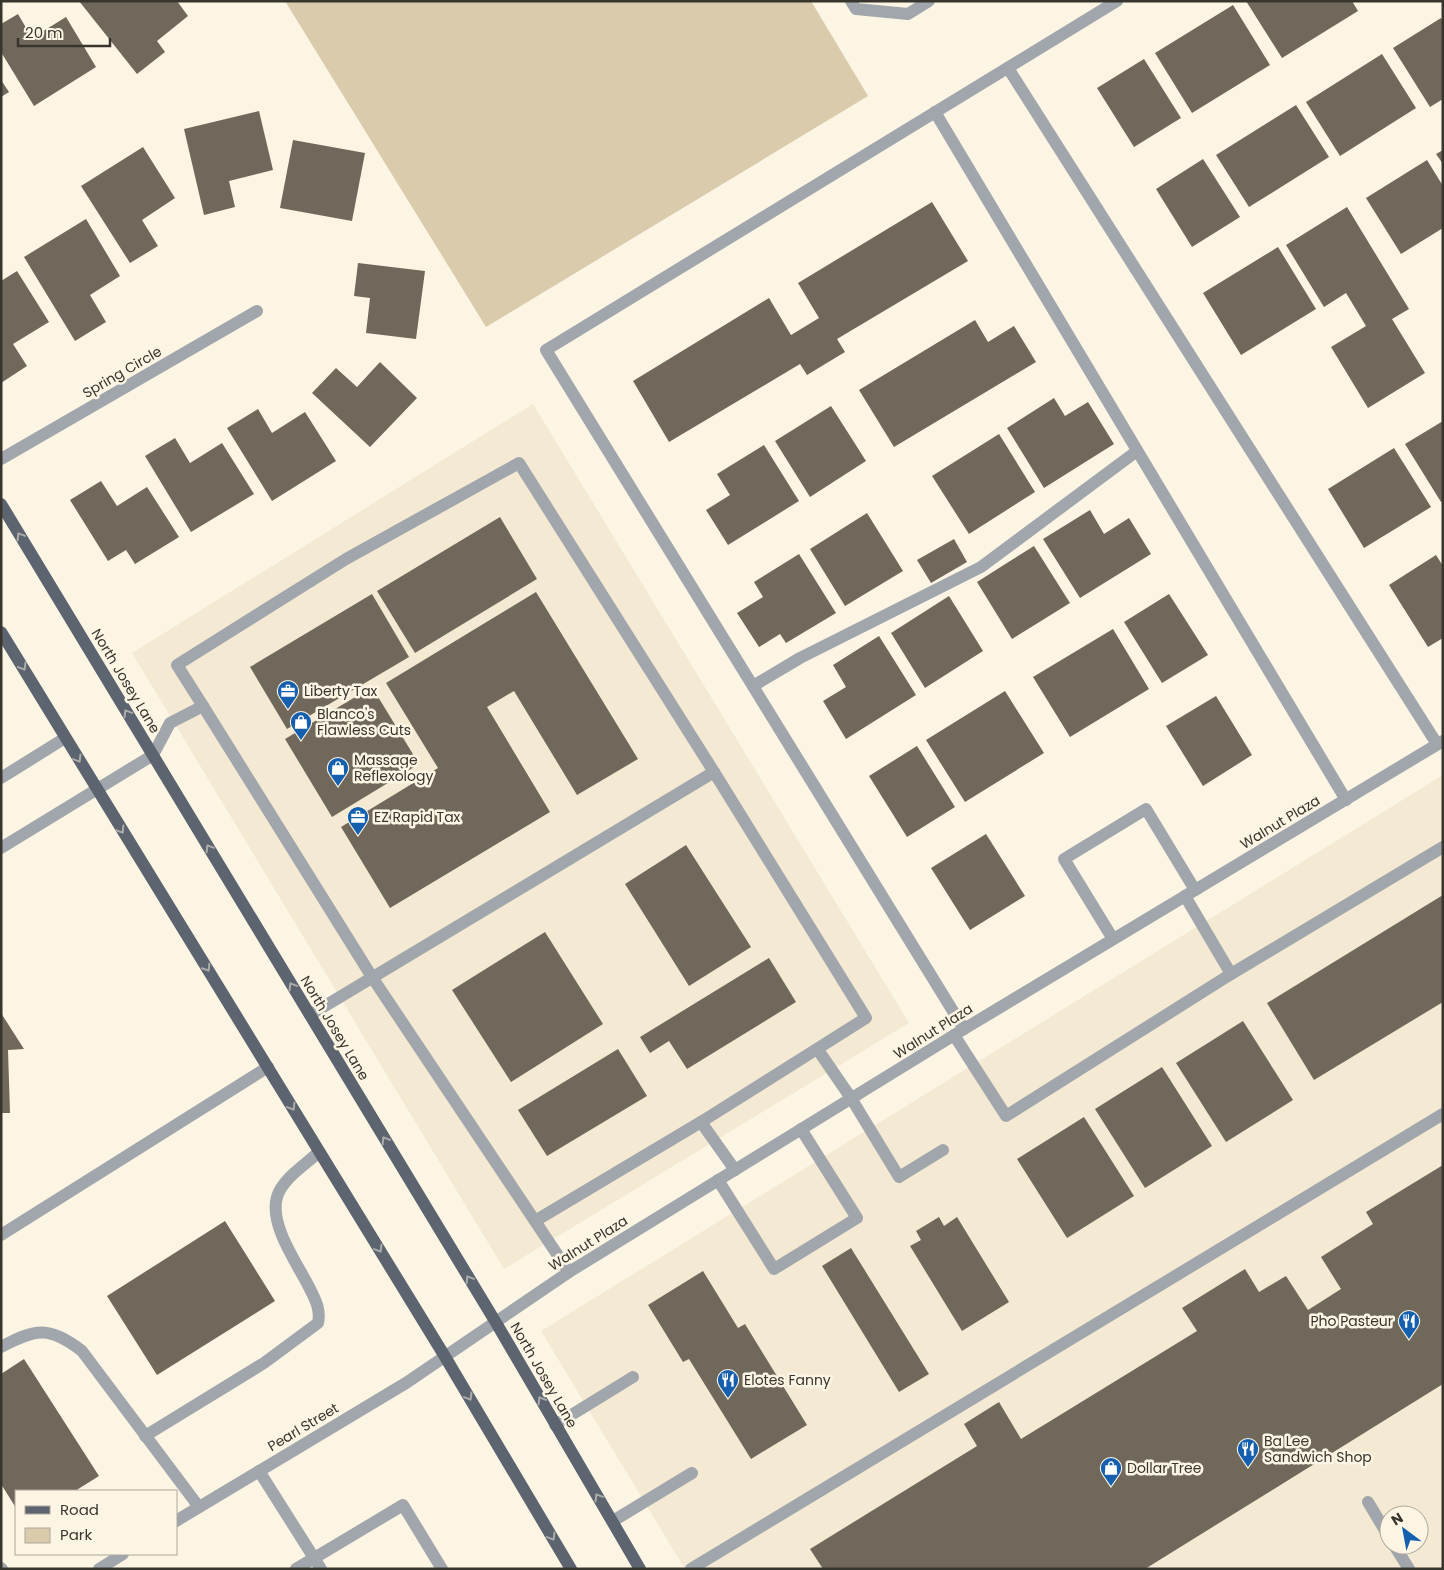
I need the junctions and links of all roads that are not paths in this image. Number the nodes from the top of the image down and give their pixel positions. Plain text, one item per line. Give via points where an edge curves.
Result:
1 (851, 1) edge
2 (929, 1) edge
3 (1117, 1) edge
4 (1008, 68) junction
5 (935, 112) junction
6 (257, 310) dead end
7 (1137, 451) junction
8 (1, 459) edge
9 (1, 504) edge
10 (1, 632) edge
11 (753, 686) junction
12 (203, 706) junction
13 (65, 738) junction
14 (1440, 743) edge
15 (153, 755) junction
16 (714, 772) junction
17 (1, 778) edge
18 (96, 788) junction
19 (1346, 800) junction
20 (1443, 847) edge
21 (1, 848) edge
22 (1190, 893) junction
23 (1113, 940) junction
24 (1231, 974) junction
25 (372, 978) junction
26 (310, 1015) junction
27 (959, 1032) junction
28 (818, 1050) junction
29 (268, 1068) junction
30 (851, 1098) junction
31 (1443, 1114) edge
32 (701, 1122) junction
33 (801, 1129) junction
34 (943, 1150) dead end
35 (320, 1152) junction
36 (735, 1170) junction
37 (718, 1180) junction
38 (535, 1221) junction
39 (1, 1234) edge
40 (569, 1272) junction
41 (494, 1321) junction
42 (1, 1347) edge
43 (444, 1355) junction
44 (633, 1377) dead end
45 (555, 1424) junction
46 (145, 1436) junction
47 (259, 1471) junction
48 (692, 1473) dead end
49 (1368, 1502) dead end
50 (199, 1507) junction
51 (1379, 1520) edge
52 (178, 1521) edge
53 (613, 1521) junction
54 (121, 1555) edge
55 (1400, 1555) edge
56 (318, 1563) edge
57 (99, 1569) edge
58 (296, 1569) edge
59 (442, 1569) edge
60 (571, 1569) edge
61 (640, 1569) edge
62 (690, 1569) edge
63 (1409, 1569) edge

1 - 2 street via 856,9 908,14
3 - 4 street
4 - 5 street
4 - 14 street
5 - 7 street
5 - 11 street via 546,350
6 - 8 street, Spring Circle
7 - 11 street via 981,567 800,658
7 - 19 street
15 -> 9 main road, North Josey Lane
10 -> 13 main road
11 - 27 street
12 - 15 street via 170,723
12 - 16 street via 177,665 346,559 520,463
12 - 25 street
13 - 17 street
13 -> 18 main road
14 - 19 street, Walnut Plaza
15 - 18 street
26 -> 15 main road, North Josey Lane
16 - 25 street
16 - 28 street via 866,1018
18 - 21 street
18 -> 29 main road
19 - 22 street, Walnut Plaza
20 - 24 street
22 - 23 street, Walnut Plaza
22 - 23 street via 1146,809 1064,858
22 - 24 street
23 - 27 street, Walnut Plaza
24 - 27 street via 1006,1116
25 - 26 street
25 - 38 street
41 -> 26 main road, North Josey Lane
27 - 30 street, Walnut Plaza
28 - 30 street
28 - 32 street
29 -> 35 main road
29 - 39 street
30 - 33 street, Walnut Plaza
30 - 34 street via 899,1176
31 - 62 street
32 - 36 street
32 - 38 street
33 - 36 street, Walnut Plaza
33 - 37 street via 857,1218 774,1269
35 -> 43 main road
35 - 46 street via 284,1185 277,1197 276,1215 283,1238 316,1301 320,1314 318,1323 264,1363
36 - 37 street, Walnut Plaza
37 - 40 street, Walnut Plaza
38 - 40 street
40 - 41 street, Walnut Plaza
41 - 43 street, Walnut Plaza
45 -> 41 main road, North Josey Lane
42 - 46 street via 32,1334 48,1332 64,1337 82,1351
43 - 47 street, Pearl Street via 406,1383
43 -> 60 main road
44 - 45 street
53 -> 45 main road, North Josey Lane
46 - 50 street
47 - 50 street, Pearl Street
47 - 56 street
48 - 53 street
49 - 51 street
50 - 52 street, Pearl Street
53 - 61 main road, North Josey Lane
54 - 57 street
55 - 63 street
56 - 58 street
56 - 59 street via 403,1505

